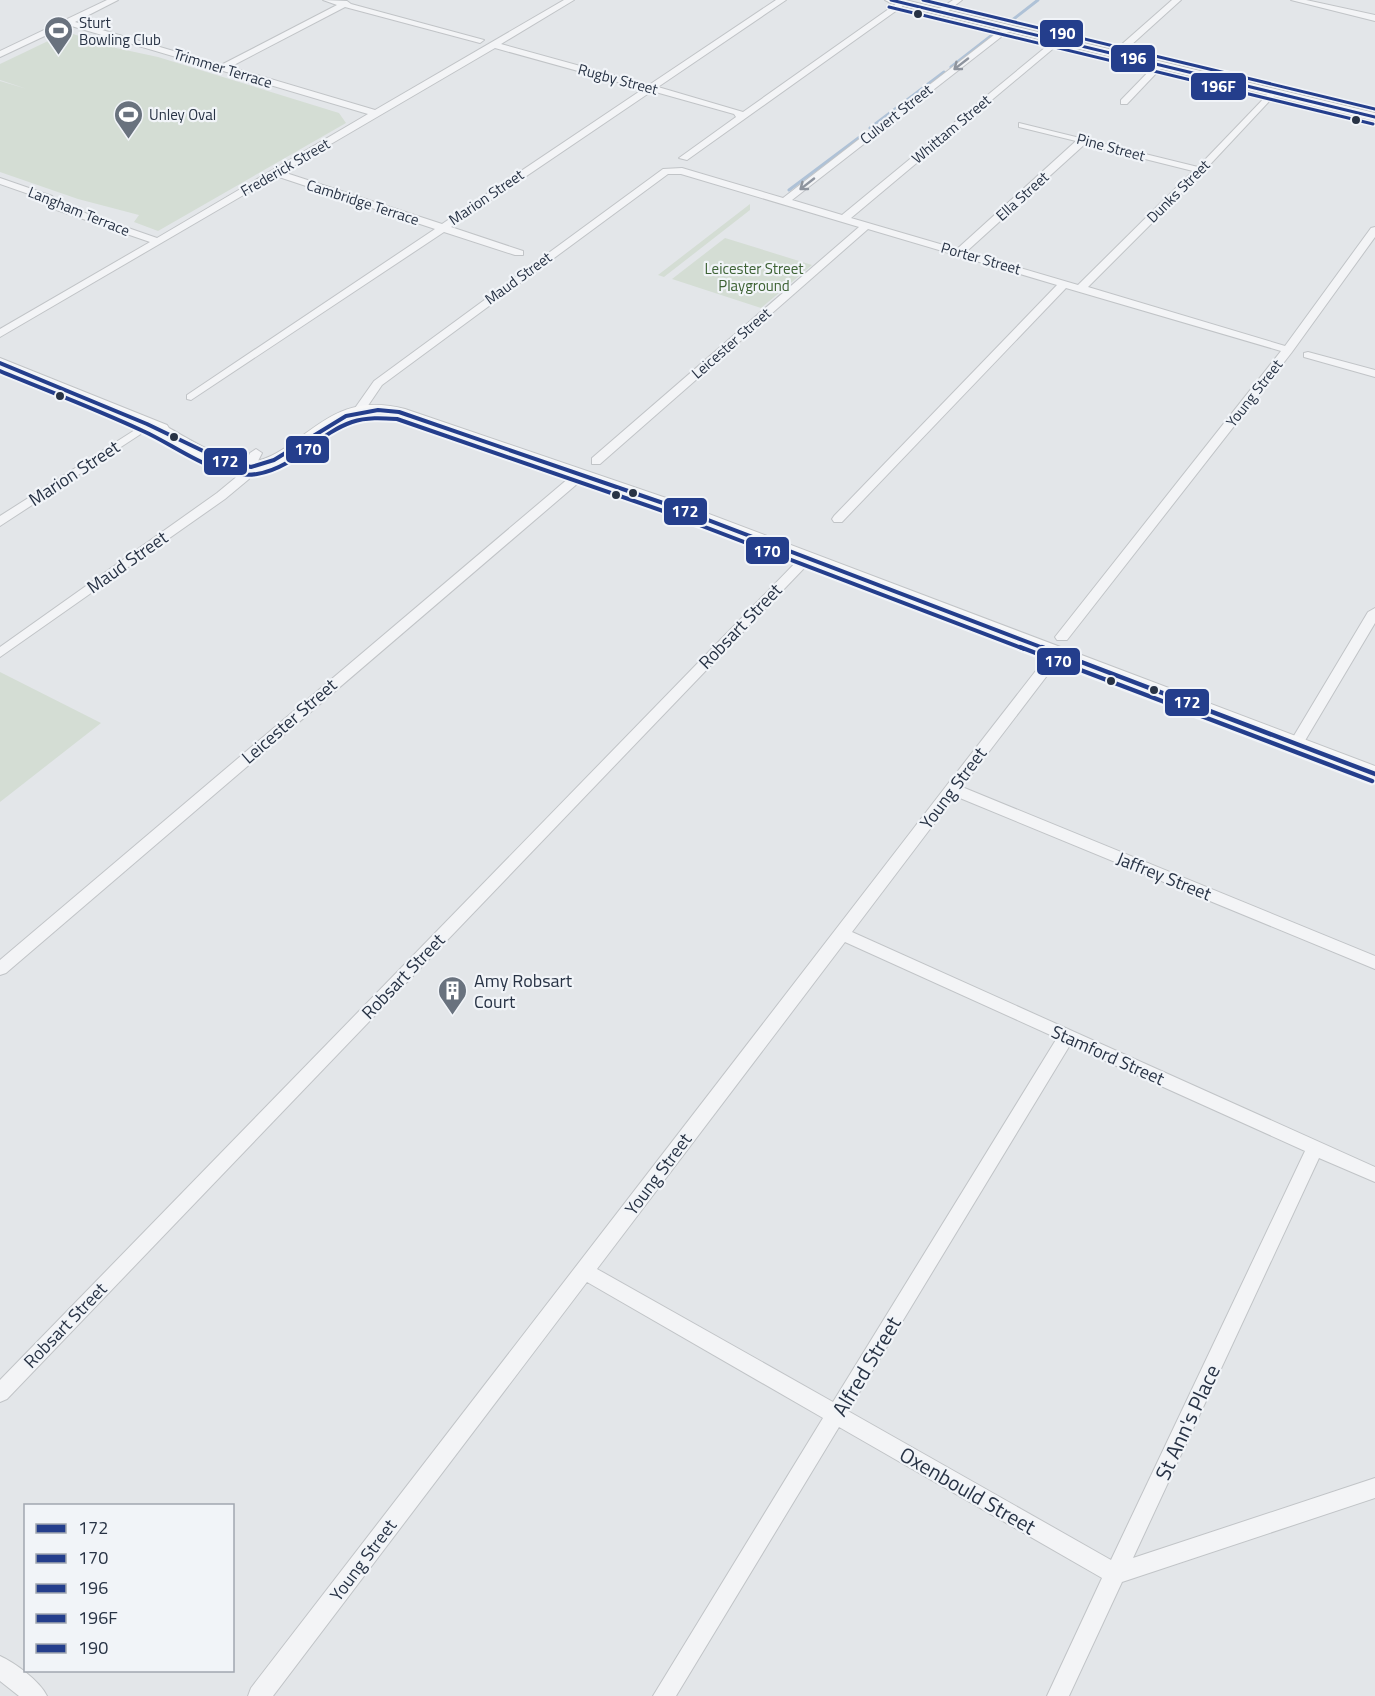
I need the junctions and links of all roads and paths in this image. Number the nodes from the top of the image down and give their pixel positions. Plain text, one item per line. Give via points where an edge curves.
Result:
1 (114, 0) edge
2 (327, 0) edge
3 (352, 0) edge
4 (570, 0) edge
5 (782, 0) edge
6 (958, 0) edge
7 (1177, 0) edge
8 (1295, 0) edge
9 (897, 1) edge
10 (343, 5) junction
11 (941, 12) junction
12 (1375, 18) edge
13 (68, 22) junction
14 (1007, 28) junction
15 (480, 40) dead end
16 (1058, 40) junction
17 (494, 45) junction
18 (0, 54) edge
19 (1116, 54) junction
20 (1160, 65) junction
21 (222, 68) junction
22 (651, 88) junction
23 (1273, 92) junction
24 (1124, 102) dead end
25 (377, 114) junction
26 (741, 116) junction
27 (1375, 117) edge
28 (1022, 125) dead end
29 (1083, 140) junction
30 (684, 158) dead end
31 (1200, 170) junction
32 (673, 171) joint
33 (276, 173) junction
34 (0, 182) edge
35 (785, 201) junction
36 (844, 218) junction
37 (867, 225) junction
38 (441, 227) junction
39 (1375, 230) edge
40 (157, 241) junction
41 (960, 252) junction
42 (519, 253) dead end
43 (1065, 283) junction
44 (1081, 288) junction
45 (0, 334) edge
46 (1288, 350) junction
47 (1308, 355) dead end
48 (0, 363) edge
49 (1375, 374) edge
50 (190, 397) dead end
51 (365, 402) junction
52 (148, 424) junction
53 (252, 460) junction
54 (596, 461) dead end
55 (580, 476) junction
56 (838, 519) dead end
57 (0, 522) edge
58 (806, 559) junction
59 (1375, 612) edge
60 (1060, 645) junction
61 (0, 653) edge
62 (1296, 744) junction
63 (1375, 774) edge
64 (952, 789) junction
65 (842, 934) junction
66 (1375, 963) edge
67 (0, 969) edge
68 (1067, 1036) junction
69 (1315, 1148) junction
70 (1375, 1175) edge
71 (584, 1271) junction
72 (0, 1393) edge
73 (836, 1415) junction
74 (1375, 1488) edge
75 (1115, 1574) junction
76 (0, 1667) edge
77 (36, 1696) edge
78 (259, 1696) edge
79 (664, 1696) edge
80 (1058, 1696) edge

1 - 13 street
2 - 10 street
3 - 10 street
4 - 17 street, Frederick Street
5 - 22 street, Marion Street
6 - 11 street
7 - 19 street
8 - 12 street
9 - 11 street
9 - 26 street
10 - 15 street
10 - 21 street
11 - 14 street
13 - 18 street
13 - 21 street, Trimmer Terrace
14 - 16 street
14 -> 35 street, Culvert Street
16 - 19 street
16 - 36 street, Whittam Street
17 - 22 street, Rugby Street
17 - 25 street, Frederick Street
19 - 20 street
20 - 23 street
20 - 24 street
21 - 25 street, Trimmer Terrace
22 - 26 street, Rugby Street
22 - 38 street, Marion Street
23 - 27 street
23 - 31 street, Dunks Street
25 - 33 street, Frederick Street
26 - 30 street
28 - 29 street, Pine Street
29 - 31 street, Pine Street
29 - 41 street, Ella Street
31 - 44 street, Dunks Street
32 - 35 street, Porter Street
32 - 51 street, Maud Street via 666,171 378,383
33 - 38 street, Cambridge Terrace
33 - 40 street, Frederick Street
34 - 40 street, Langham Terrace via 49,198 55,206
35 - 36 street, Porter Street
36 - 37 street, Porter Street
37 - 41 street, Porter Street
37 - 54 street, Leicester Street
38 - 42 street, Cambridge Terrace
38 - 50 street, Marion Street
39 - 46 street, Young Street
40 - 45 street, Frederick Street
41 - 43 street, Porter Street
43 - 44 street, Porter Street
43 - 56 street
44 - 46 street, Porter Street
46 - 60 street, Young Street
47 - 49 street
48 - 52 street
51 - 53 street, Maud Street via 336,417 283,456 267,464
51 - 55 street
52 - 53 street via 213,456
52 - 57 street, Marion Street
53 - 61 street, Maud Street via 245,476 221,496
55 - 58 street via 666,504
55 - 67 street, Leicester Street
58 - 60 street
58 - 72 street, Robsart Street
59 - 62 street
60 - 62 street
60 - 64 street, Young Street
62 - 63 street
64 - 65 street, Young Street
64 - 66 street, Jaffrey Street
65 - 68 street, Stamford Street
65 - 71 street, Young Street
68 - 69 street, Stamford Street
68 - 73 street, Alfred Street
69 - 70 street, Stamford Street
69 - 75 street, St Ann's Place
71 - 73 street, Oxenbould Street
71 - 78 street, Young Street
73 - 75 street, Oxenbould Street
73 - 79 street, Alfred Street
74 - 75 street
75 - 80 street, St Ann's Place
76 - 77 street

